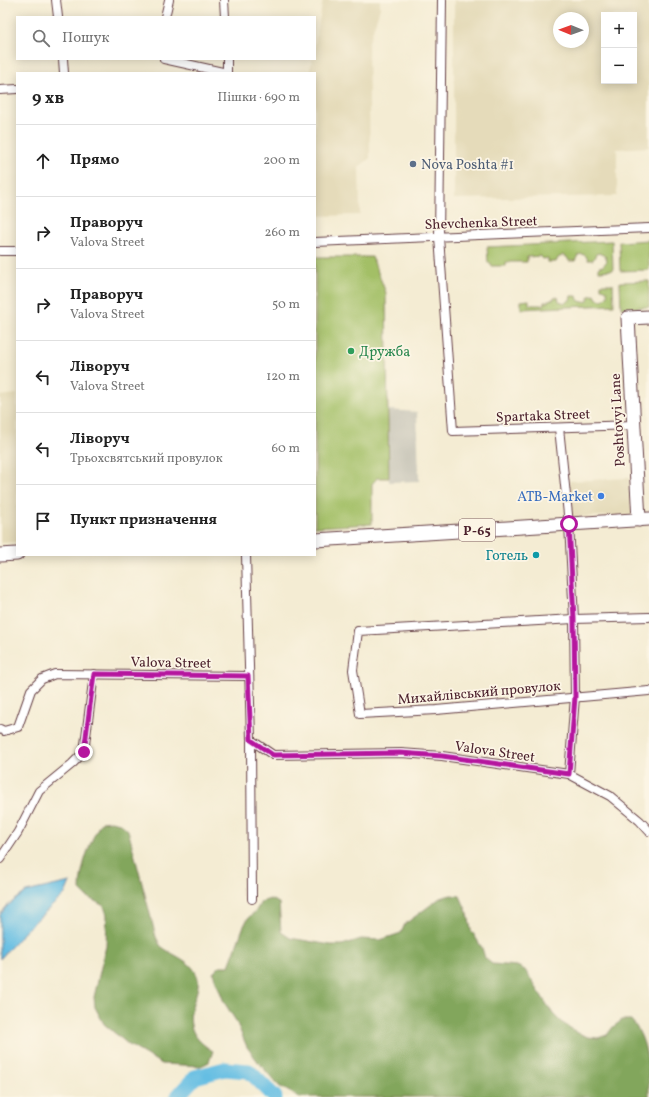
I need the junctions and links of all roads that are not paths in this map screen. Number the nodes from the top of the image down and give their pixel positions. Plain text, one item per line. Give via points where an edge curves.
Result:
1 (56, 0) edge
2 (169, 0) edge
3 (224, 0) edge
4 (442, 0) edge
5 (58, 16) edge
6 (165, 16) edge
7 (225, 16) edge
8 (63, 60) edge
9 (168, 60) edge
10 (227, 60) edge
11 (64, 72) edge
12 (222, 72) edge
13 (227, 72) edge
14 (16, 89) edge
15 (0, 90) edge
16 (649, 228) edge
17 (439, 237) junction
18 (316, 242) edge
19 (0, 251) edge
20 (16, 251) edge
21 (649, 317) edge
22 (634, 425) junction
23 (559, 428) junction
24 (644, 520) edge
25 (569, 524) junction
26 (316, 540) edge
27 (16, 554) edge
28 (0, 555) edge
29 (246, 556) edge
30 (649, 617) edge
31 (574, 619) junction
32 (94, 674) junction
33 (248, 676) junction
34 (649, 690) edge
35 (575, 697) junction
36 (0, 729) edge
37 (251, 740) junction
38 (569, 774) junction
39 (649, 831) edge
40 (0, 859) edge
41 (252, 899) dead end

1 - 5 street
2 - 6 street
3 - 7 street
4 - 17 street
8 - 11 street
9 - 12 street
10 - 13 street
14 - 15 street
16 - 17 street, Shevchenka Street
17 - 18 street, Shevchenka Street
17 - 23 street, Spartaka Street via 453,431
19 - 20 street
21 - 22 main road, Poshtovyi Lane / Р-65 via 628,318
22 - 23 street, Spartaka Street
22 - 24 main road, Poshtovyi Lane / Р-65
23 - 25 street
24 - 25 main road, Р-65
25 - 26 main road, Р-65
25 - 31 street
27 - 28 main road
29 - 33 street
30 - 31 street
31 - 35 street
31 - 35 street, Михайлівський провулок via 358,631 353,670 360,714 436,710
32 - 33 street, Valova Street
32 - 36 street, Valova Street via 55,674 42,679 31,690 18,727 4,731
32 - 40 street via 84,752 39,791 18,832
33 - 37 street
34 - 35 street, Михайлівський провулок
35 - 38 street
37 - 38 street, Valova Street via 273,755 400,753 442,756
37 - 41 street
38 - 39 street, Valova Street via 610,796

